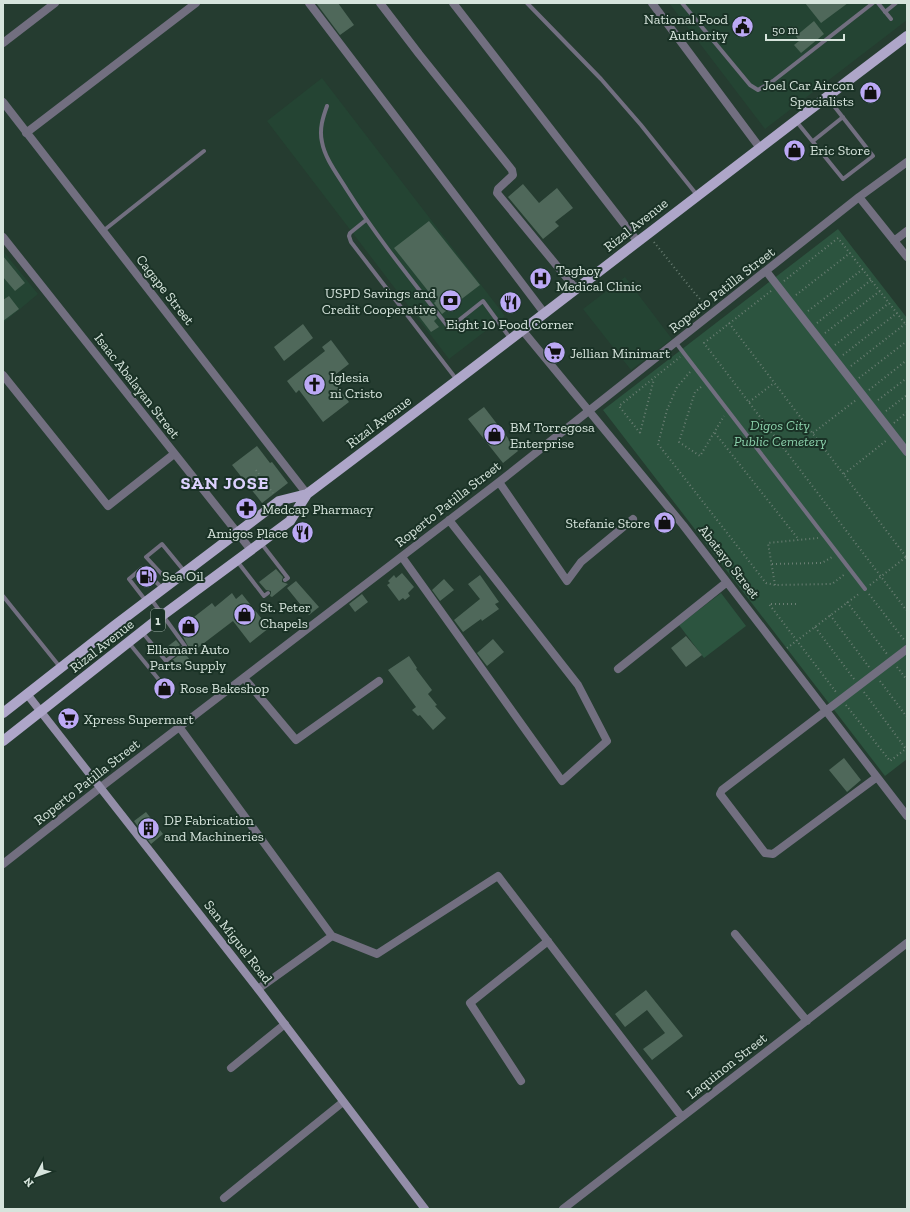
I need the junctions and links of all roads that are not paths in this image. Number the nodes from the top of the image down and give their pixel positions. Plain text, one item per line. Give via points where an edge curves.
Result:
1 (55, 3) edge
2 (196, 3) edge
3 (309, 3) edge
4 (380, 3) edge
5 (453, 3) edge
6 (527, 3) edge
7 (652, 3) edge
8 (682, 3) edge
9 (873, 3) edge
10 (878, 3) edge
11 (896, 3) edge
12 (884, 12) junction
13 (891, 19) dead end
14 (907, 36) edge
15 (3, 43) edge
16 (827, 97) junction
17 (3, 102) edge
18 (327, 106) dead end
19 (843, 118) junction
20 (796, 120) junction
21 (26, 133) junction
22 (813, 142) junction
23 (760, 148) junction
24 (204, 150) dead end
25 (907, 162) edge
26 (697, 196) junction
27 (859, 198) junction
28 (366, 220) junction
29 (907, 231) edge
30 (103, 232) junction
31 (894, 241) junction
32 (5, 242) edge
33 (638, 242) junction
34 (907, 258) edge
35 (766, 271) junction
36 (576, 289) junction
37 (544, 314) junction
38 (523, 331) junction
39 (512, 340) junction
40 (676, 342) junction
41 (3, 375) edge
42 (457, 380) junction
43 (590, 411) junction
44 (907, 452) edge
45 (174, 454) junction
46 (499, 482) junction
47 (307, 494) junction
48 (633, 519) dead end
49 (449, 520) junction
50 (237, 533) junction
51 (261, 542) junction
52 (251, 550) junction
53 (402, 557) junction
54 (236, 561) junction
55 (185, 572) junction
56 (285, 580) dead end
57 (727, 582) junction
58 (167, 586) junction
59 (865, 589) road end
60 (268, 593) dead end
61 (3, 596) edge
62 (148, 600) junction
63 (163, 615) junction
64 (142, 632) junction
65 (128, 643) junction
66 (907, 649) edge
67 (61, 668) junction
68 (618, 669) dead end
69 (244, 678) junction
70 (160, 681) dead end
71 (379, 681) dead end
72 (27, 694) junction
73 (41, 711) junction
74 (826, 711) junction
75 (3, 713) edge
76 (180, 728) junction
77 (3, 741) edge
78 (877, 777) junction
79 (101, 787) junction
80 (907, 816) edge
81 (3, 864) edge
82 (735, 934) dead end
83 (332, 936) junction
84 (548, 941) junction
85 (907, 943) edge
86 (258, 989) junction
87 (807, 1021) junction
88 (285, 1024) junction
89 (231, 1068) dead end
90 (521, 1081) dead end
91 (343, 1102) junction
92 (682, 1117) junction
93 (224, 1198) dead end
94 (425, 1209) edge
95 (563, 1209) edge

1 - 15 street
2 - 21 street
3 - 37 street
4 - 36 street via 512,170 513,175 498,189 498,193
5 - 33 street
6 - 26 lane via 641,125
7 - 23 street
8 - 9 lane via 750,85 758,90
10 - 12 lane
11 - 12 lane
12 - 13 lane
14 - 16 main road, Rizal Avenue / 1
16 - 19 lane
16 - 20 main road, Rizal Avenue / 1
17 - 21 street, Cagape Street
18 - 28 lane via 321,128 326,155
19 - 22 lane
19 - 22 lane via 873,156 843,179
20 - 22 lane
20 - 23 main road, Rizal Avenue / 1
21 - 30 street, Cagape Street
23 - 26 main road, Rizal Avenue / 1
24 - 30 lane
25 - 27 street, Roperto Patilla Street
26 - 33 main road, Rizal Avenue / 1
27 - 31 street
27 - 35 street, Roperto Patilla Street
28 - 39 lane via 450,328 483,302
28 - 42 lane via 350,233 350,242
29 - 31 street
30 - 47 street, Cagape Street
31 - 34 street
32 - 45 street, Isaac Abalayan Street
33 - 36 main road, Rizal Avenue / 1
35 - 40 street, Roperto Patilla Street
35 - 44 street
36 - 37 main road, Rizal Avenue / 1
37 - 38 main road, Rizal Avenue / 1
38 - 39 main road, Rizal Avenue / 1
38 - 43 street, Abatayo Street
39 - 42 main road, Rizal Avenue / 1
40 - 43 street, Roperto Patilla Street
40 - 59 lane
41 - 45 street via 108,506
42 - 47 main road, Rizal Avenue / 1
43 - 46 street, Roperto Patilla Street
43 - 57 street, Abatayo Street
45 - 50 street, Isaac Abalayan Street
46 - 48 street via 567,581 581,562
46 - 49 street, Roperto Patilla Street
47 - 50 main road, Rizal Avenue / 1 via 279,501
47 - 51 main road, Rizal Avenue / 1 via 290,521
49 - 53 street, Roperto Patilla Street
49 - 53 street via 578,685 607,741 562,781
50 - 52 street, Isaac Abalayan Street
50 - 55 main road, Rizal Avenue / 1
51 - 52 main road, Rizal Avenue / 1
51 - 56 lane via 288,578
52 - 54 main road, Rizal Avenue / 1
53 - 69 street, Roperto Patilla Street
54 - 60 lane via 264,596
54 - 63 main road, Rizal Avenue / 1
55 - 58 main road, Rizal Avenue / 1
55 - 58 lane via 162,544 146,557
57 - 68 street
57 - 74 street, Abatayo Street
58 - 62 main road, Rizal Avenue / 1
58 - 62 lane via 142,568 129,579
61 - 67 lane
62 - 63 lane
62 - 67 main road, Rizal Avenue / 1
63 - 64 main road, Rizal Avenue / 1
63 - 64 lane via 185,646 166,661
64 - 65 main road, Rizal Avenue / 1
65 - 70 lane
65 - 73 main road, Rizal Avenue / 1
66 - 74 street
67 - 72 main road, Rizal Avenue / 1
69 - 71 street via 296,740
69 - 76 street, Roperto Patilla Street
72 - 73 street, San Miguel Road
72 - 75 main road, Rizal Avenue / 1
73 - 77 main road, Rizal Avenue / 1
73 - 79 street, San Miguel Road
74 - 78 street, Abatayo Street
74 - 78 street via 720,794 766,853 772,854
76 - 79 street, Roperto Patilla Street
76 - 83 street
78 - 80 street, Abatayo Street
79 - 81 street, Roperto Patilla Street
79 - 86 street, San Miguel Road
82 - 87 street
83 - 84 street via 377,954 498,876
83 - 86 street
84 - 90 street via 470,1003
84 - 92 street
85 - 87 street, Laquinon Street
86 - 88 street, San Miguel Road
87 - 92 street, Laquinon Street
88 - 89 street
88 - 91 street, San Miguel Road
91 - 93 street
91 - 94 street, San Miguel Road
92 - 95 street, Laquinon Street

